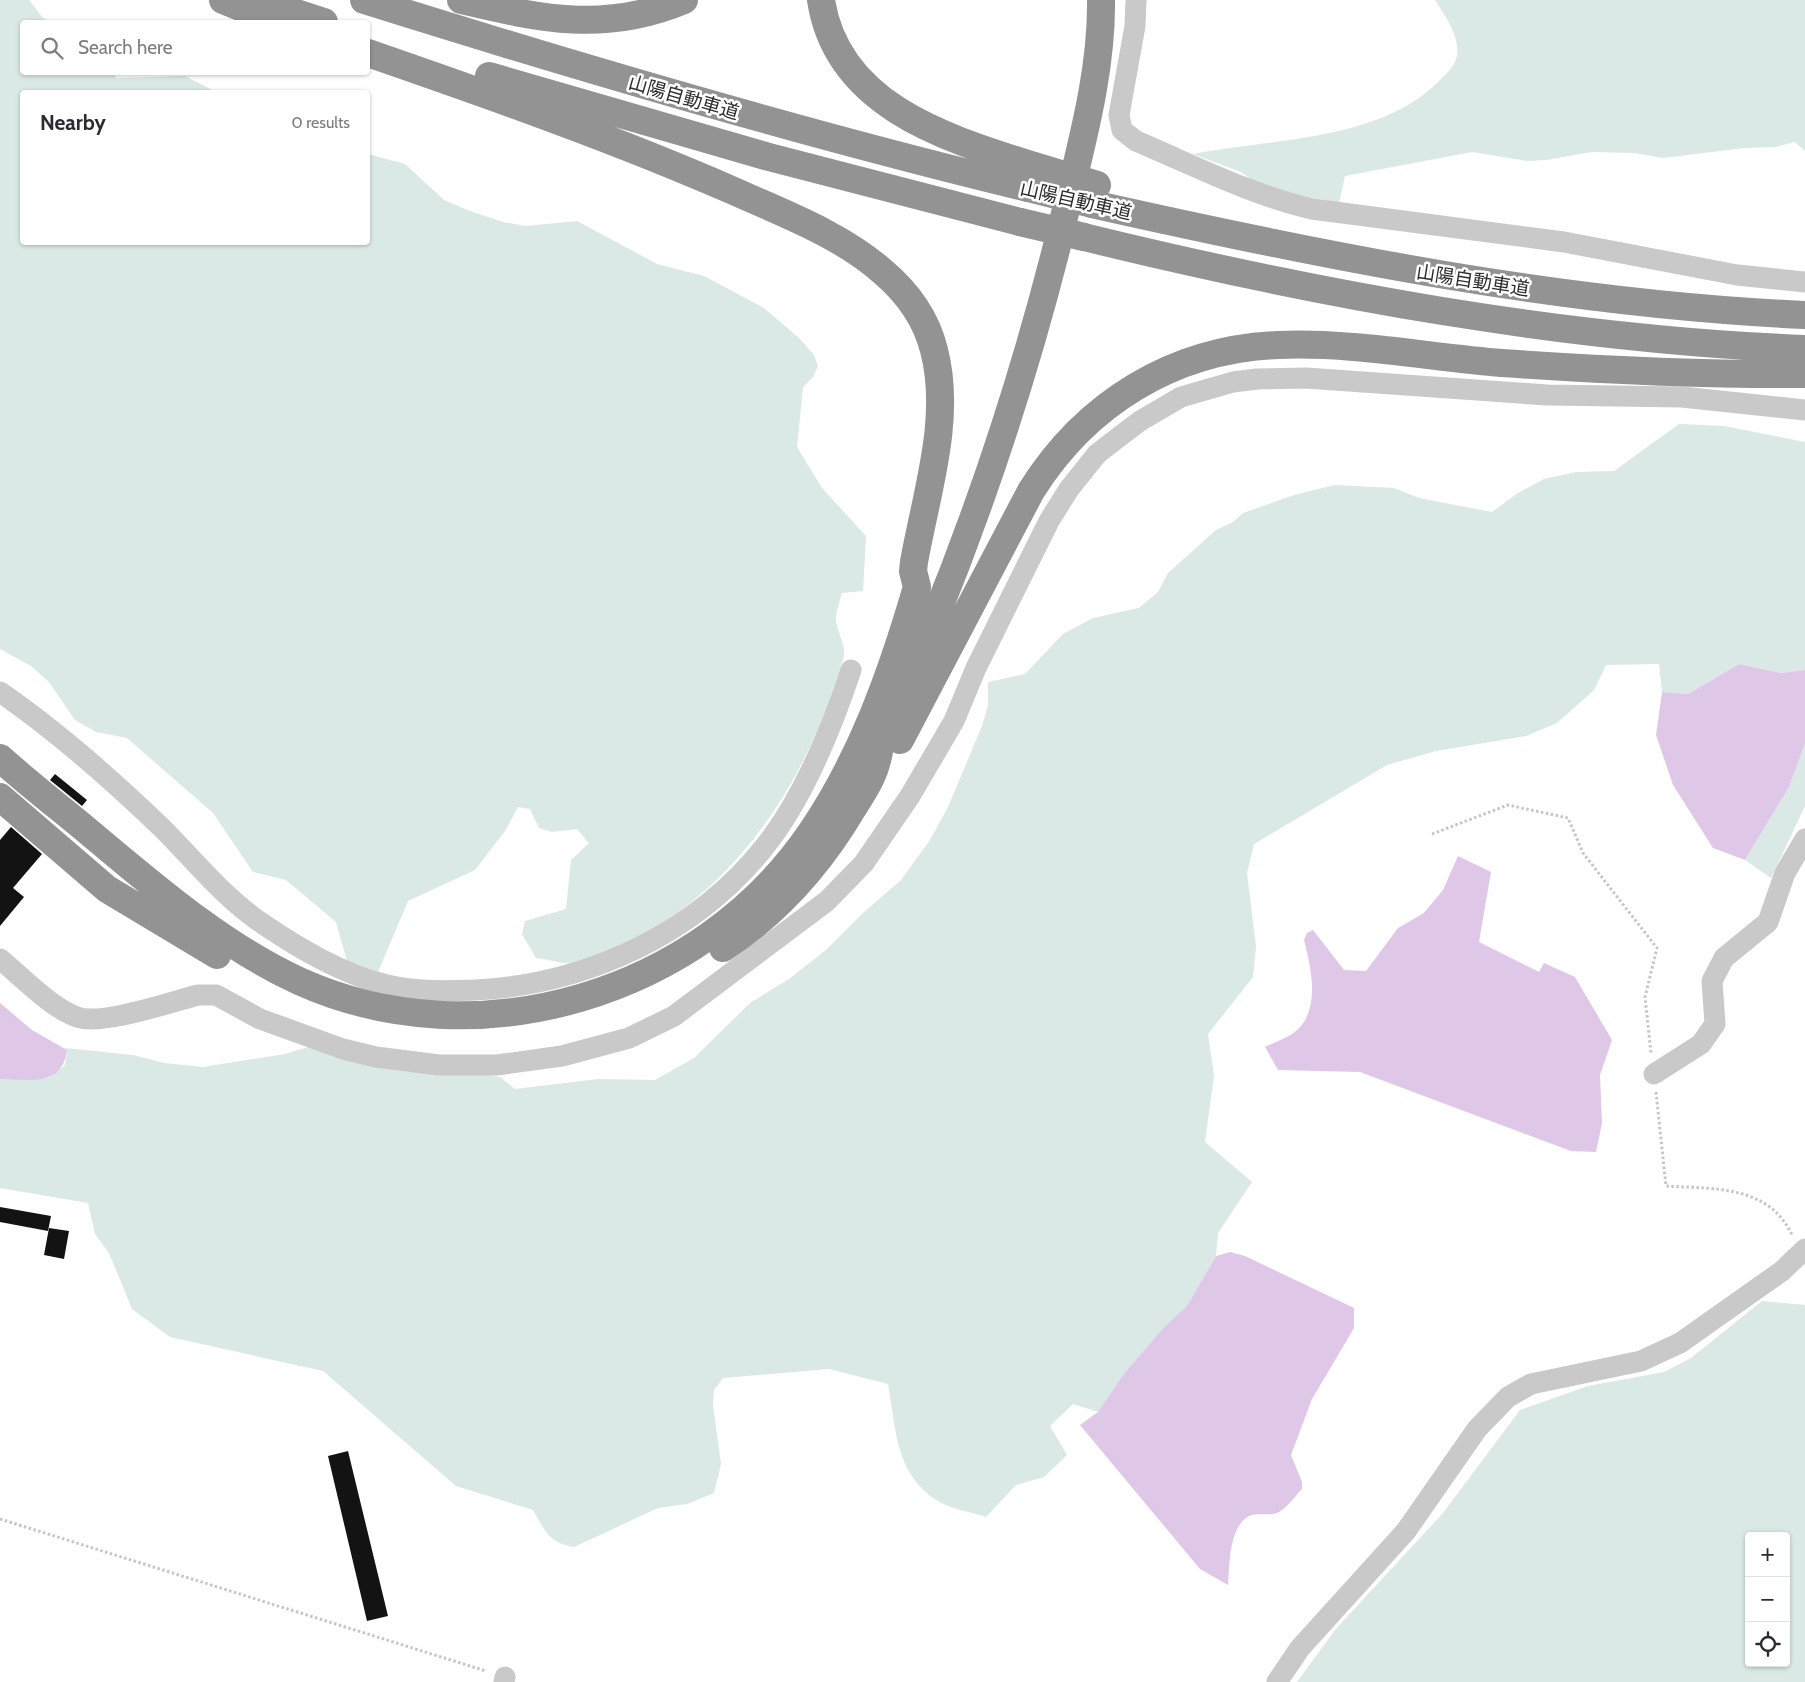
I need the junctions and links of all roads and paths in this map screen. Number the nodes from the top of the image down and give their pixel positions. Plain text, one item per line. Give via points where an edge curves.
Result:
1 (223, 0) edge
2 (256, 0) edge
3 (364, 0) edge
4 (461, 0) edge
5 (684, 0) edge
6 (821, 0) edge
7 (1083, 0) edge
8 (1101, 0) edge
9 (1136, 0) edge
10 (276, 20) edge
11 (318, 20) edge
12 (370, 38) edge
13 (370, 54) edge
14 (1031, 177) junction
15 (1805, 282) edge
16 (1805, 314) edge
17 (1805, 350) edge
18 (1805, 374) edge
19 (1805, 410) edge
20 (917, 587) junction
21 (850, 670) dead end
22 (0, 692) edge
23 (0, 758) edge
24 (877, 765) junction
25 (0, 797) edge
26 (1432, 834) dead end
27 (1805, 839) edge
28 (0, 959) edge
29 (1654, 1074) junction
30 (1802, 1252) edge
31 (0, 1519) edge
32 (504, 1680) edge
33 (1277, 1682) edge

1 - 10 highway
2 - 11 highway
3 - 14 highway, 山陽自動車道 via 702,103
4 - 5 highway via 526,16 578,21 638,15
6 - 14 highway via 836,48 858,77 881,98 911,119
7 - 20 highway via 1079,61 1062,149 1011,347 945,543 930,575
8 - 24 highway via 1099,50 1091,96 1056,252 1028,352 974,514 926,639 880,745
9 - 15 street via 1135,26 1119,125 1136,141 1199,168 1286,203 1312,209 1564,242 1737,275
12 - 17 highway, 山陽自動車道, bridge via 478,73 834,175 1020,222 1273,279 1452,312 1614,335
13 - 20 highway via 542,113 736,192 841,243 873,263 898,285 925,326 934,349 939,386 937,439 913,571
14 - 16 highway, 山陽自動車道, bridge via 1268,243 1424,273 1597,298
18 - 24 highway via 1580,368 1298,345 1241,350 1171,369 1110,402 1083,425 1054,457 1031,491 894,752
19 - 28 street via 1682,397 1547,395 1286,378 1233,382 1172,402 1140,421 1097,454 1068,489 980,659 954,721 910,796 864,862 826,901 698,999 674,1016 609,1045 513,1064 426,1064 376,1057 328,1045 260,1019 210,994 110,1018 83,1019 54,1004
20 - 23 highway via 888,676 856,752 824,813 775,879 726,924 671,961 620,985 543,1007 479,1015 416,1013 365,1003 300,981 243,951 204,924
21 - 22 street via 818,753 774,834 748,866 701,909 635,950 593,967 523,985 457,991 410,989 378,982 315,956 261,923 238,906 160,827 82,755
24 - 25 highway via 845,823 819,861 781,902 725,947 671,981 600,1012 546,1025 485,1032 395,1028 338,1014 287,996 107,889
26 - 29 path via 1508,805 1568,818 1584,853 1657,948 1645,997
27 - 29 street via 1785,873 1768,922 1724,958 1712,981 1714,1024 1701,1044
29 - 30 path via 1666,1186 1736,1191 1756,1199 1780,1214
30 - 33 street via 1782,1271 1680,1343 1641,1361 1531,1384 1508,1397 1477,1429 1406,1531 1300,1648
31 - 32 path

